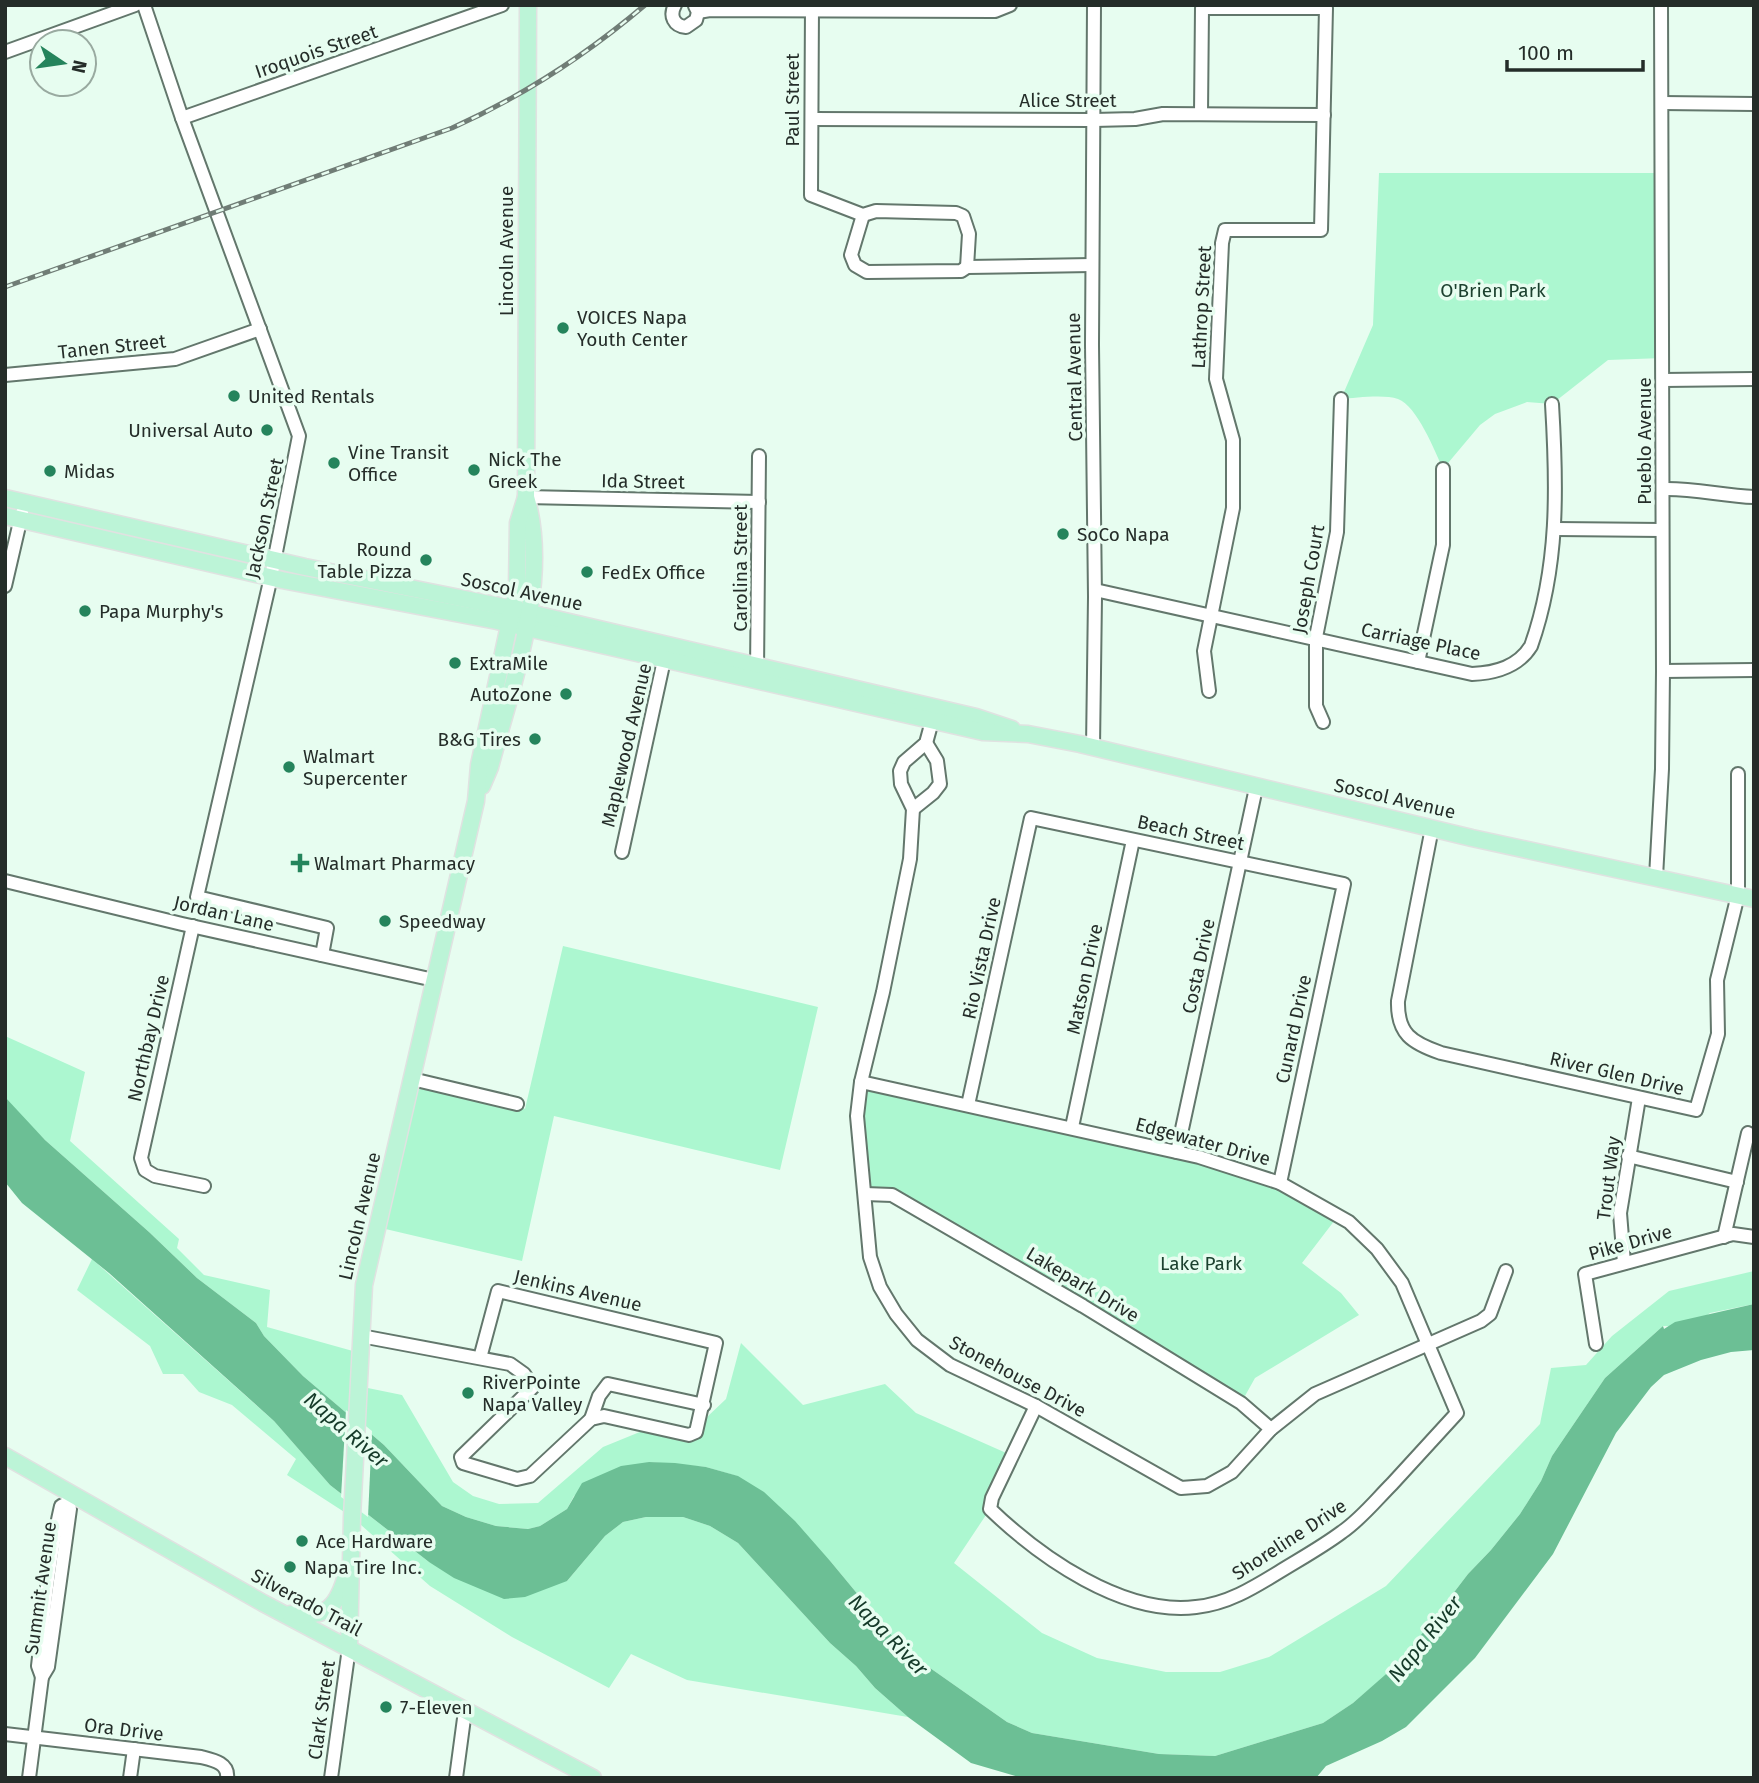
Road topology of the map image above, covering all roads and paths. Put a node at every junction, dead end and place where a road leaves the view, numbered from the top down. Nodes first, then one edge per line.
1 (135, 5) edge
2 (145, 5) edge
3 (502, 5) edge
4 (528, 5) edge
5 (675, 5) edge
6 (1010, 5) edge
7 (1094, 5) edge
8 (1661, 5) edge
9 (811, 8) edge
10 (696, 9) edge
11 (5, 52) edge
12 (1662, 103) junction
13 (1754, 104) edge
14 (1201, 113) junction
15 (1324, 115) junction
16 (182, 118) junction
17 (812, 119) junction
18 (1094, 120) junction
19 (863, 215) junction
20 (1093, 265) junction
21 (967, 267) junction
22 (260, 330) junction
23 (5, 375) edge
24 (1754, 379) edge
25 (1663, 380) junction
26 (1341, 399) dead end
27 (1552, 404) dead end
28 (760, 456) dead end
29 (1443, 470) dead end
30 (1663, 489) junction
31 (526, 497) junction
32 (1754, 497) edge
33 (5, 498) edge
34 (759, 502) junction
35 (25, 503) junction
36 (13, 518) edge
37 (1556, 529) junction
38 (1662, 530) junction
39 (275, 560) junction
40 (271, 577) junction
41 (5, 586) edge
42 (1095, 590) junction
43 (1210, 615) junction
44 (511, 616) junction
45 (528, 621) junction
46 (1316, 638) junction
47 (666, 652) junction
48 (1418, 662) junction
49 (1754, 670) edge
50 (1663, 671) junction
51 (757, 673) junction
52 (1209, 691) dead end
53 (934, 714) junction
54 (1323, 722) dead end
55 (926, 743) junction
56 (1093, 747) junction
57 (1738, 774) dead end
58 (1256, 788) junction
59 (476, 802) junction
60 (913, 809) junction
61 (1031, 818) joint
62 (1432, 828) junction
63 (1133, 840) junction
64 (622, 852) dead end
65 (1240, 862) junction
66 (1656, 877) junction
67 (5, 881) edge
68 (1344, 884) joint
69 (1746, 897) edge
70 (193, 926) junction
71 (322, 955) junction
72 (434, 980) junction
73 (412, 1079) junction
74 (861, 1082) junction
75 (1639, 1098) junction
76 (517, 1104) dead end
77 (968, 1105) junction
78 (1072, 1127) junction
79 (1748, 1133) dead end
80 (1177, 1152) junction
81 (1628, 1156) junction
82 (1737, 1182) junction
83 (1280, 1183) junction
84 (204, 1186) dead end
85 (865, 1194) junction
86 (1724, 1237) junction
87 (1754, 1237) edge
88 (1624, 1263) junction
89 (1506, 1271) dead end
90 (360, 1336) junction
91 (1428, 1344) junction
92 (1596, 1344) dead end
93 (480, 1358) junction
94 (704, 1405) junction
95 (1036, 1406) junction
96 (1457, 1413) joint
97 (591, 1419) junction
98 (1271, 1429) junction
99 (5, 1456) edge
100 (69, 1499) junction
101 (350, 1556) junction
102 (282, 1613) junction
103 (349, 1648) junction
104 (465, 1711) junction
105 (5, 1734) edge
106 (34, 1737) junction
107 (134, 1749) junction
108 (29, 1778) edge
109 (130, 1778) edge
110 (227, 1778) edge
111 (331, 1778) edge
112 (456, 1778) edge
113 (593, 1778) edge

1 - 11 street
2 - 16 street, Jackson Street
3 - 16 street, Iroquois Street
4 - 31 main road, Lincoln Avenue
5 - 10 street
6 - 9 street
7 - 18 street, Central Avenue
8 - 12 street, Pueblo Avenue
9 - 10 street
9 - 17 street, Paul Street
12 - 13 street
12 - 25 street, Pueblo Avenue
14 - 15 street, Alice Street
14 - 15 street, Lathrop Street
14 - 18 street, Alice Street
15 - 43 street, Lathrop Street
16 - 22 street, Jackson Street
17 - 18 street, Alice Street
17 - 19 street, Paul Street
18 - 20 street, Central Avenue
19 - 21 street
19 - 21 street
20 - 21 street
20 - 42 street, Central Avenue
22 - 23 street, Tanen Street
22 - 39 street, Jackson Street
24 - 25 street
25 - 30 street, Pueblo Avenue
26 - 46 street, Joseph Court
27 - 37 street, Carriage Place
28 - 34 street, Carolina Street
29 - 48 street
30 - 32 street
30 - 38 street, Pueblo Avenue
31 - 34 street, Ida Street
31 - 44 main road, Lincoln Avenue
31 - 45 main road, Lincoln Avenue
33 - 35 main road, Soscol Avenue
34 - 51 street, Carolina Street
35 - 36 street
35 - 39 main road, Soscol Avenue
36 - 40 main road, Soscol Avenue
36 - 41 street
37 - 38 street
37 - 48 street, Carriage Place
38 - 50 street, Pueblo Avenue
39 - 40 street, Jackson Street
39 - 44 main road, Soscol Avenue
40 - 44 main road, Soscol Avenue
40 - 71 street, Jackson Street
42 - 43 street, Carriage Place
42 - 56 street, Central Avenue
43 - 46 street, Carriage Place
43 - 52 street
44 - 45 main road, Soscol Avenue
44 - 59 main road, Lincoln Avenue
45 - 47 main road, Soscol Avenue
45 - 59 main road, Lincoln Avenue
46 - 48 street, Carriage Place
46 - 54 street, Joseph Court
47 - 51 main road, Soscol Avenue
47 - 64 street, Maplewood Avenue
49 - 50 street
50 - 66 street, Pueblo Avenue
51 - 53 main road, Soscol Avenue
53 - 55 street, Stonehouse Drive
53 - 56 main road, Soscol Avenue
55 - 60 street, Stonehouse Drive
55 - 60 street
56 - 58 main road, Soscol Avenue
57 - 69 street, River Glen Drive
58 - 62 main road, Soscol Avenue
58 - 65 street, Costa Drive
59 - 72 main road, Lincoln Avenue
60 - 74 street, Stonehouse Drive
61 - 63 street, Beach Street
61 - 77 street, Rio Vista Drive
62 - 66 main road, Soscol Avenue
62 - 75 street, River Glen Drive
63 - 65 street, Beach Street
63 - 78 street, Matson Drive
65 - 68 street, Beach Street
65 - 80 street, Costa Drive
66 - 69 main road, Soscol Avenue
67 - 70 street, Jordan Lane
68 - 83 street, Cunard Drive
69 - 75 street, River Glen Drive
70 - 71 street, Jordan Lane
70 - 84 street, Northbay Drive
71 - 72 street, Jordan Lane
72 - 73 main road, Lincoln Avenue
73 - 76 street
73 - 90 main road, Lincoln Avenue
74 - 77 street, Edgewater Drive
74 - 85 street, Stonehouse Drive
75 - 81 street, Trout Way
77 - 78 street, Edgewater Drive
78 - 80 street, Edgewater Drive
79 - 82 street
80 - 83 street, Edgewater Drive
81 - 82 street
81 - 88 street, Trout Way
82 - 86 street
83 - 91 street, Edgewater Drive
85 - 95 street, Stonehouse Drive
85 - 98 street, Lakepark Drive
86 - 87 street, Pike Drive
86 - 88 street, Pike Drive
88 - 92 street, Pike Drive
89 - 91 street, Stonehouse Drive
90 - 93 street
90 - 101 main road, Lincoln Avenue
91 - 96 street, Edgewater Drive
91 - 98 street, Stonehouse Drive
93 - 94 street, Jenkins Avenue
93 - 97 street
94 - 97 street
94 - 97 street
95 - 96 street, Shoreline Drive
95 - 98 street, Stonehouse Drive
99 - 100 main road, Silverado Trail
100 - 102 main road, Silverado Trail
100 - 106 street, Summit Avenue
101 - 102 main road
101 - 103 main road, Lincoln Avenue
102 - 103 main road, Silverado Trail
103 - 104 main road, Silverado Trail
103 - 111 street, Clark Street
104 - 112 street
104 - 113 main road, Silverado Trail
105 - 106 street, Ora Drive
106 - 107 street, Ora Drive
106 - 108 street, Summit Avenue
107 - 109 street
107 - 110 street, Ora Drive

